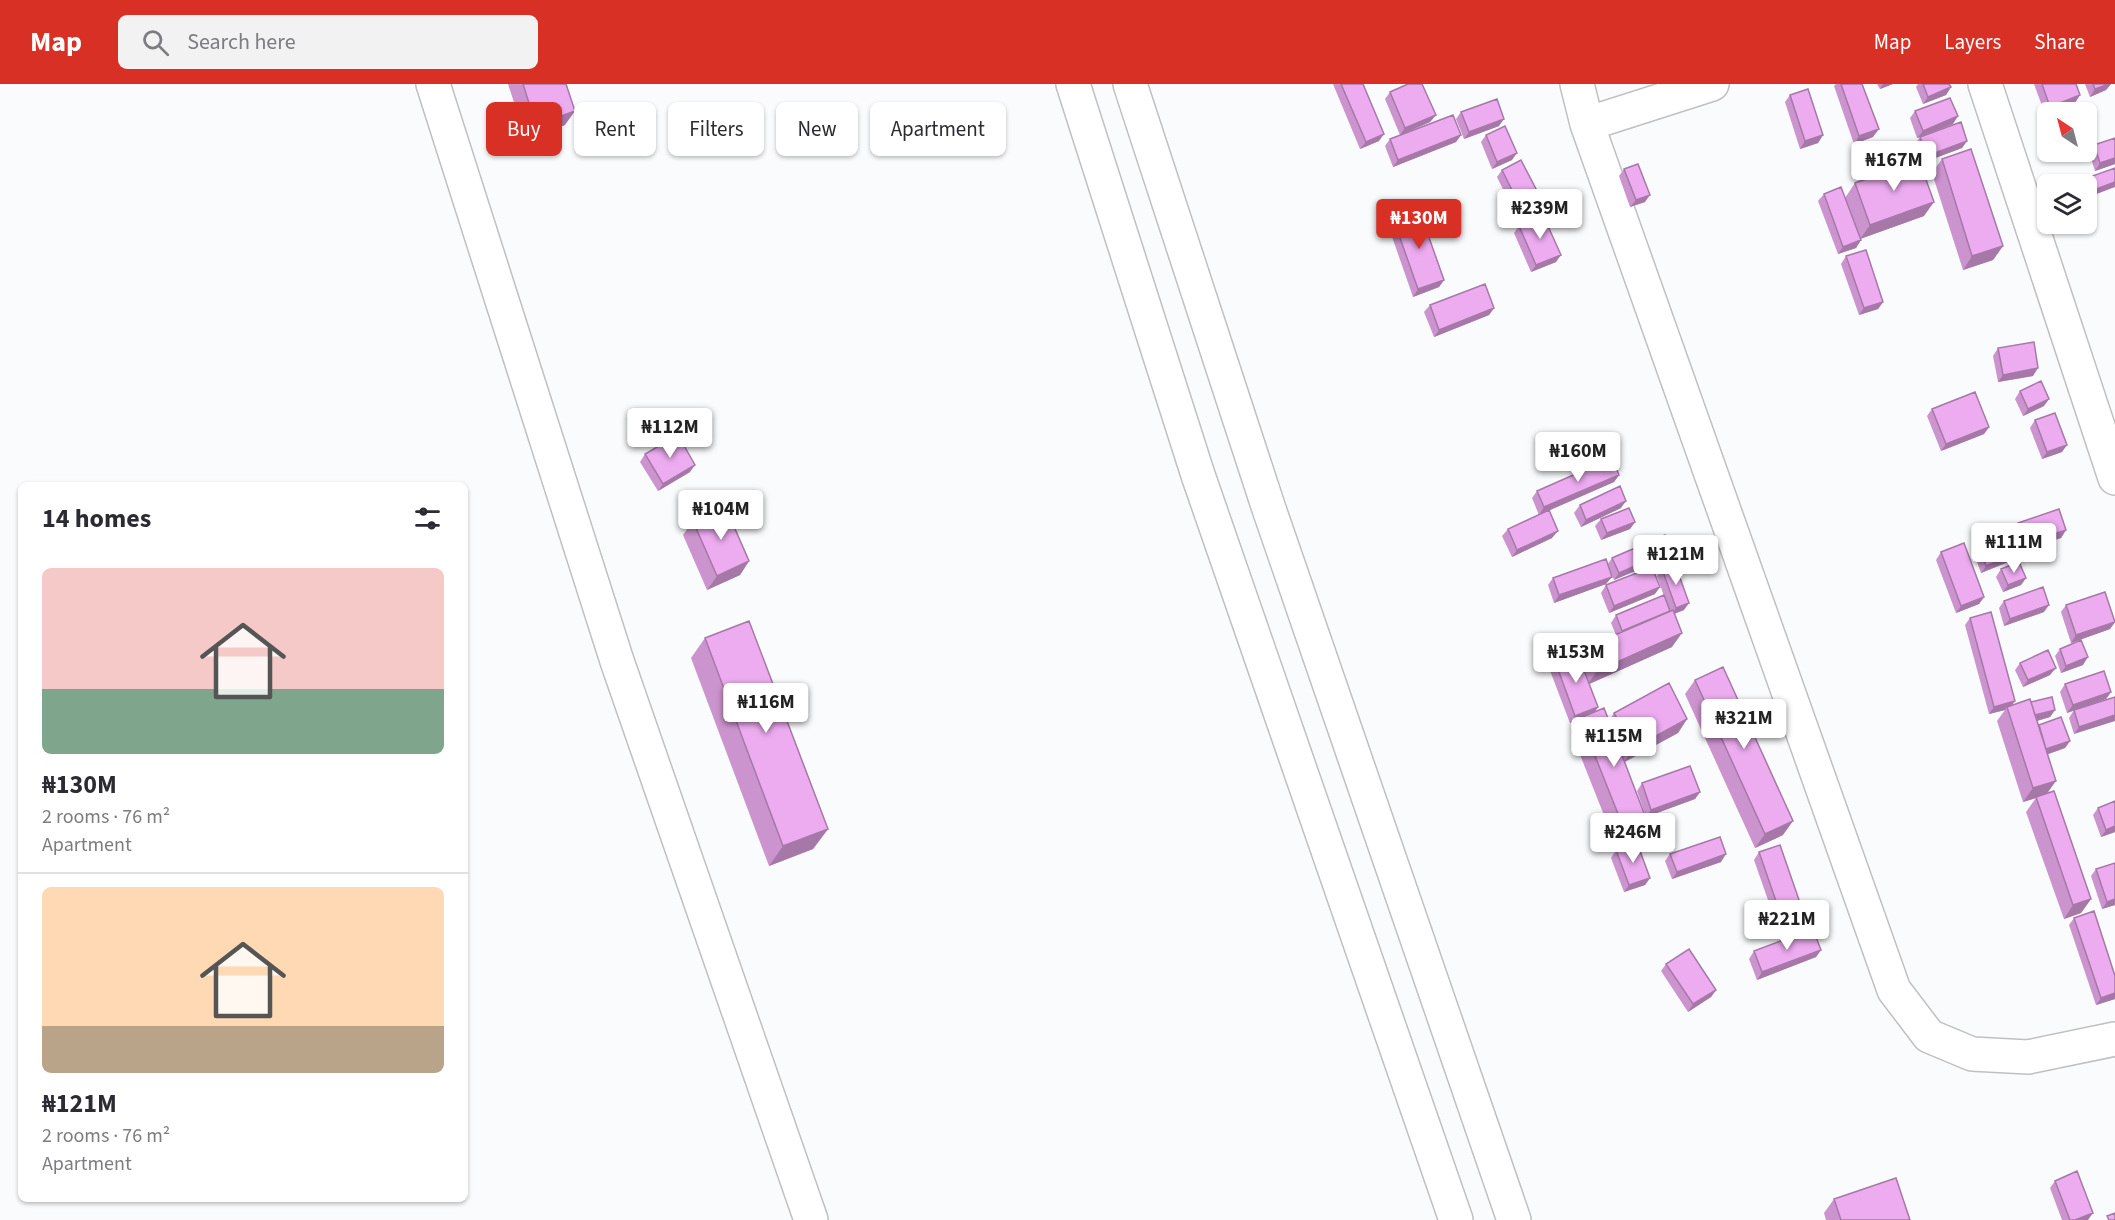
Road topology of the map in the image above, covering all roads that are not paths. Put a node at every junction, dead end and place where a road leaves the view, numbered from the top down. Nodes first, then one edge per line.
1 (433, 84) edge
2 (1072, 84) edge
3 (1130, 84) edge
4 (1577, 84) edge
5 (1712, 84) edge
6 (1985, 84) edge
7 (1587, 124) junction
8 (2115, 478) edge
9 (2115, 1040) edge
10 (811, 1220) edge
11 (1456, 1220) edge
12 (1514, 1220) edge

1 - 10 street
2 - 11 street
3 - 12 street
4 - 7 street
5 - 7 street
6 - 8 street
7 - 9 street

